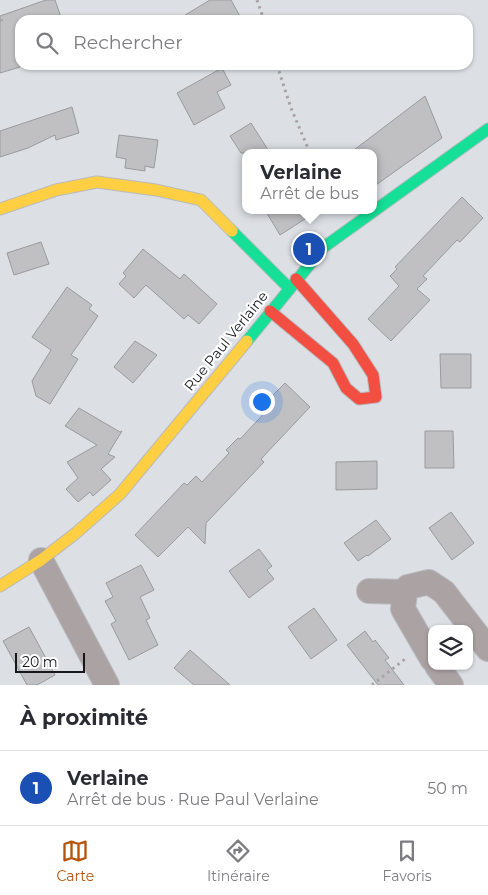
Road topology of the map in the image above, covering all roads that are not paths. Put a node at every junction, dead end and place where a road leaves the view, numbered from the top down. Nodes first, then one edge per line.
1 (488, 129) edge
2 (0, 208) edge
3 (377, 209) edge
4 (370, 214) edge
5 (293, 284) junction
6 (270, 311) junction
7 (41, 560) junction
8 (0, 586) edge
9 (369, 592) dead end
10 (405, 592) junction
11 (488, 649) edge
12 (427, 652) edge
13 (441, 670) edge
14 (107, 685) edge
15 (452, 685) edge

1 - 3 street, Rue Paul Verlaine
2 - 5 street
4 - 5 street, Rue Paul Verlaine
5 - 6 street, Rue Paul Verlaine
5 - 6 street
6 - 7 street, Rue Paul Verlaine
7 - 8 street, Rue Paul Verlaine
7 - 14 street
9 - 10 street
10 - 11 street
10 - 12 street
13 - 15 street

